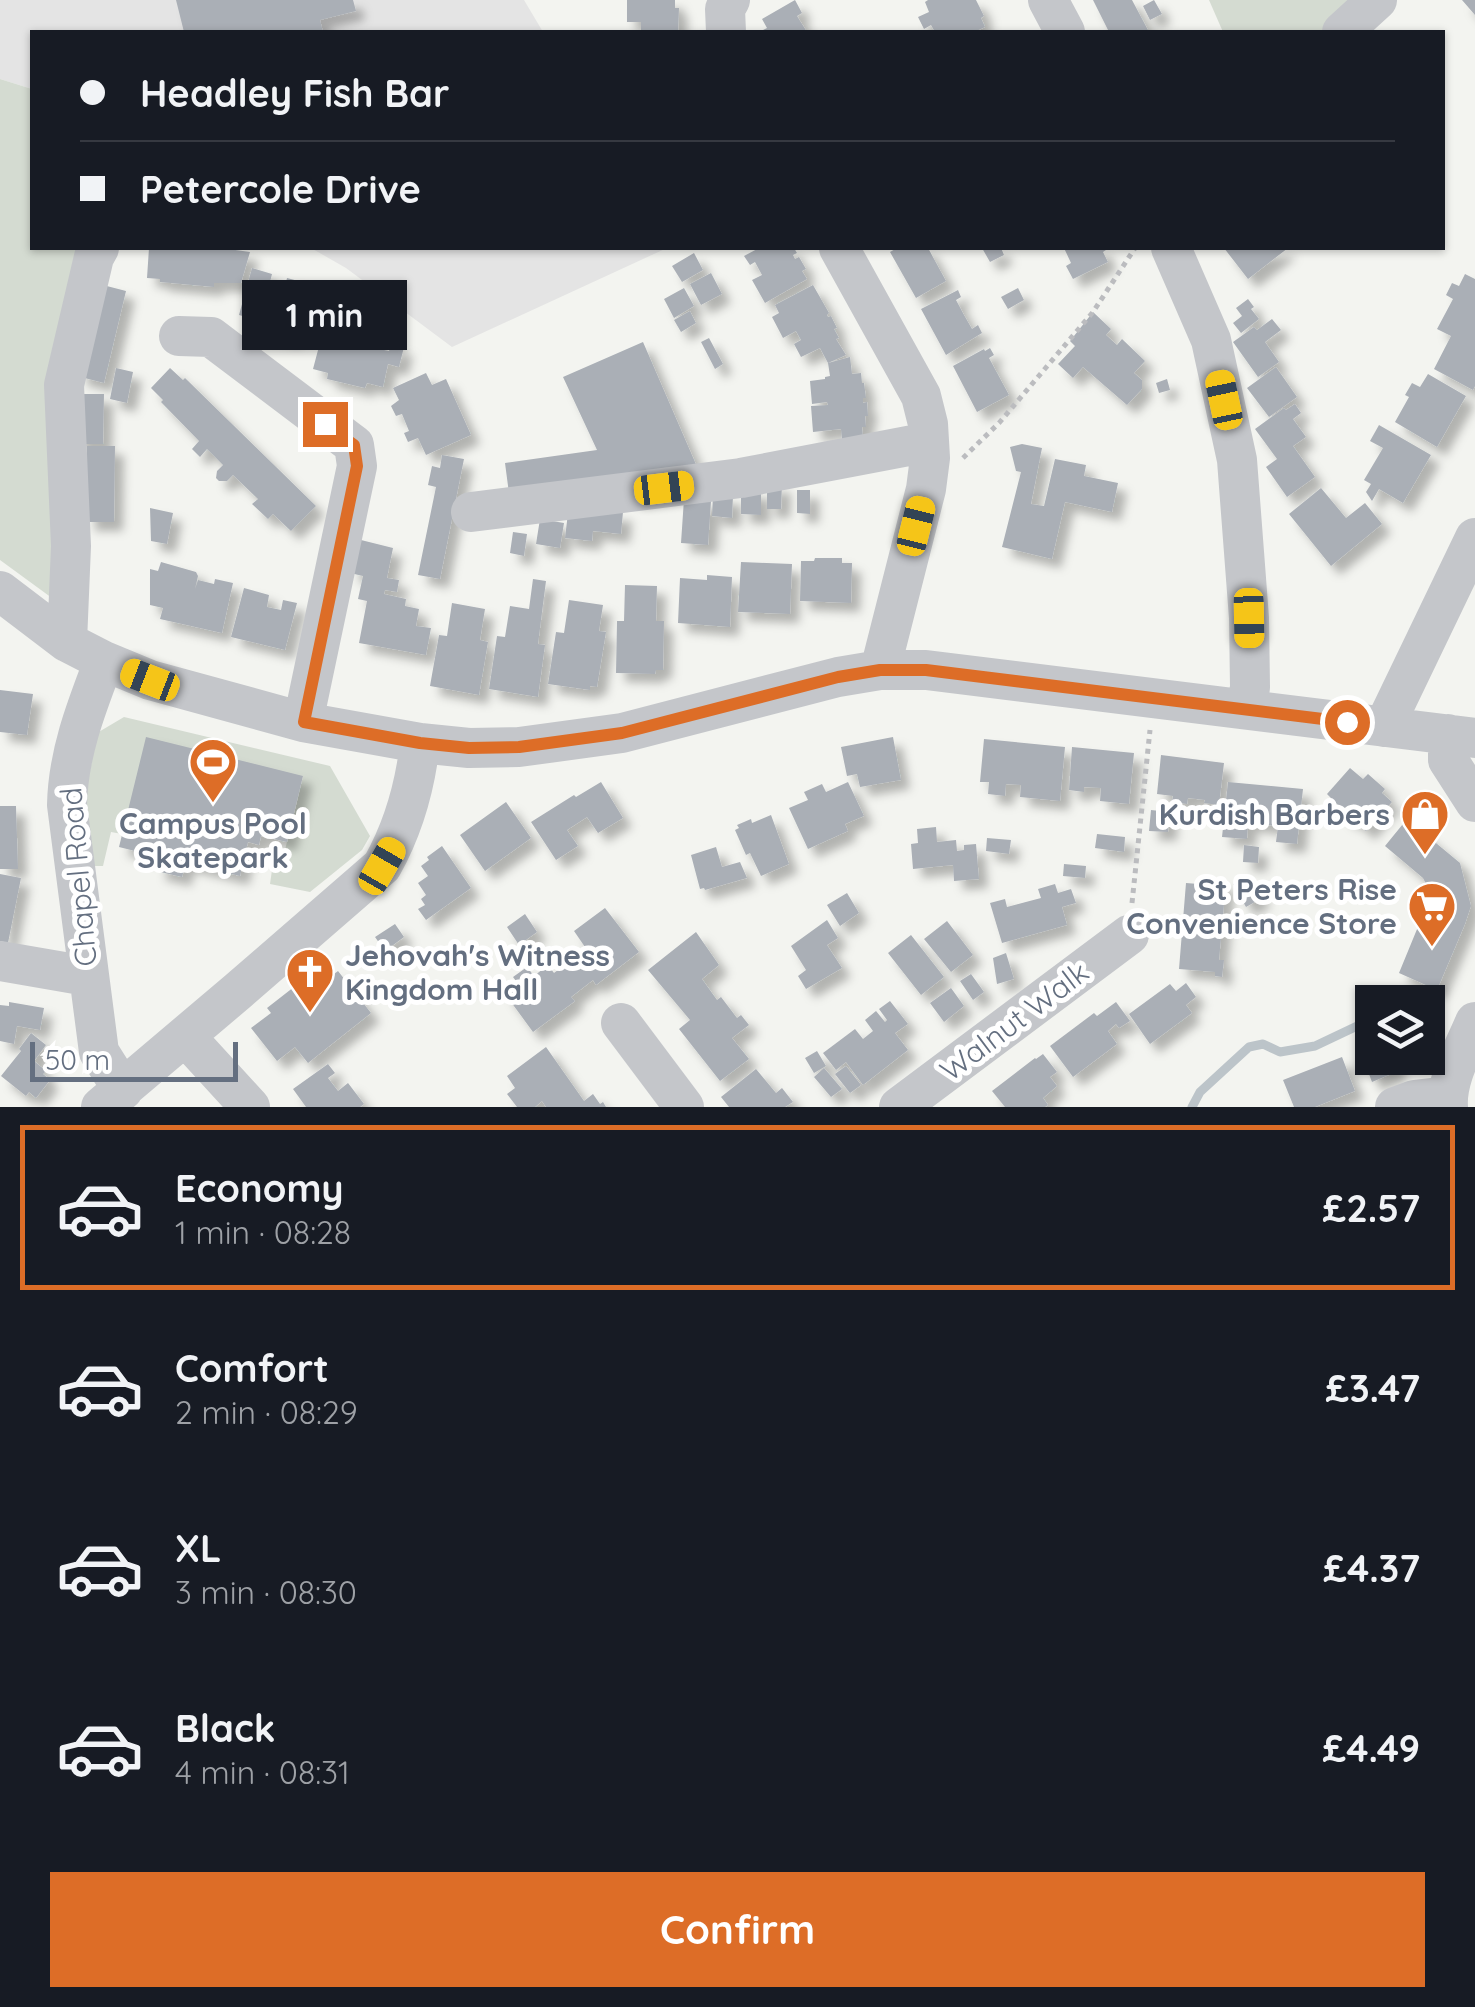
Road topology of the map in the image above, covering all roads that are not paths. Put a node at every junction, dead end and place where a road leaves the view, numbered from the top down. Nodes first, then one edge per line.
1 (730, 0) edge
2 (1048, 0) edge
3 (1377, 0) edge
4 (726, 30) edge
5 (1064, 30) edge
6 (1344, 30) edge
7 (98, 250) edge
8 (840, 250) edge
9 (1172, 250) edge
10 (178, 336) dead end
11 (928, 458) junction
12 (470, 512) dead end
13 (1475, 538) edge
14 (0, 591) edge
15 (67, 642) junction
16 (104, 661) junction
17 (880, 670) junction
18 (1247, 709) junction
19 (304, 722) junction
20 (1432, 733) edge
21 (420, 743) junction
22 (1475, 802) edge
23 (1129, 935) road end
24 (0, 961) edge
25 (88, 976) junction
26 (1475, 1022) edge
27 (622, 1023) dead end
28 (185, 1036) junction
29 (112, 1099) edge
30 (1447, 1101) edge
31 (250, 1107) edge
32 (684, 1107) edge
33 (899, 1107) edge
34 (1395, 1107) edge

1 - 4 street
2 - 5 street
3 - 6 street
7 - 15 street
8 - 11 street
9 - 18 street
10 - 19 street
11 - 12 street
11 - 17 street
13 - 20 street
14 - 15 street
15 - 16 street
16 - 19 street
16 - 25 street, Chapel Road
17 - 18 street
17 - 21 street
18 - 20 street
19 - 21 street
20 - 22 street
21 - 28 street
23 - 33 street, Walnut Walk
24 - 25 street
25 - 29 street, Chapel Road
26 - 30 street
27 - 32 street
28 - 29 street
28 - 31 street
30 - 34 street

